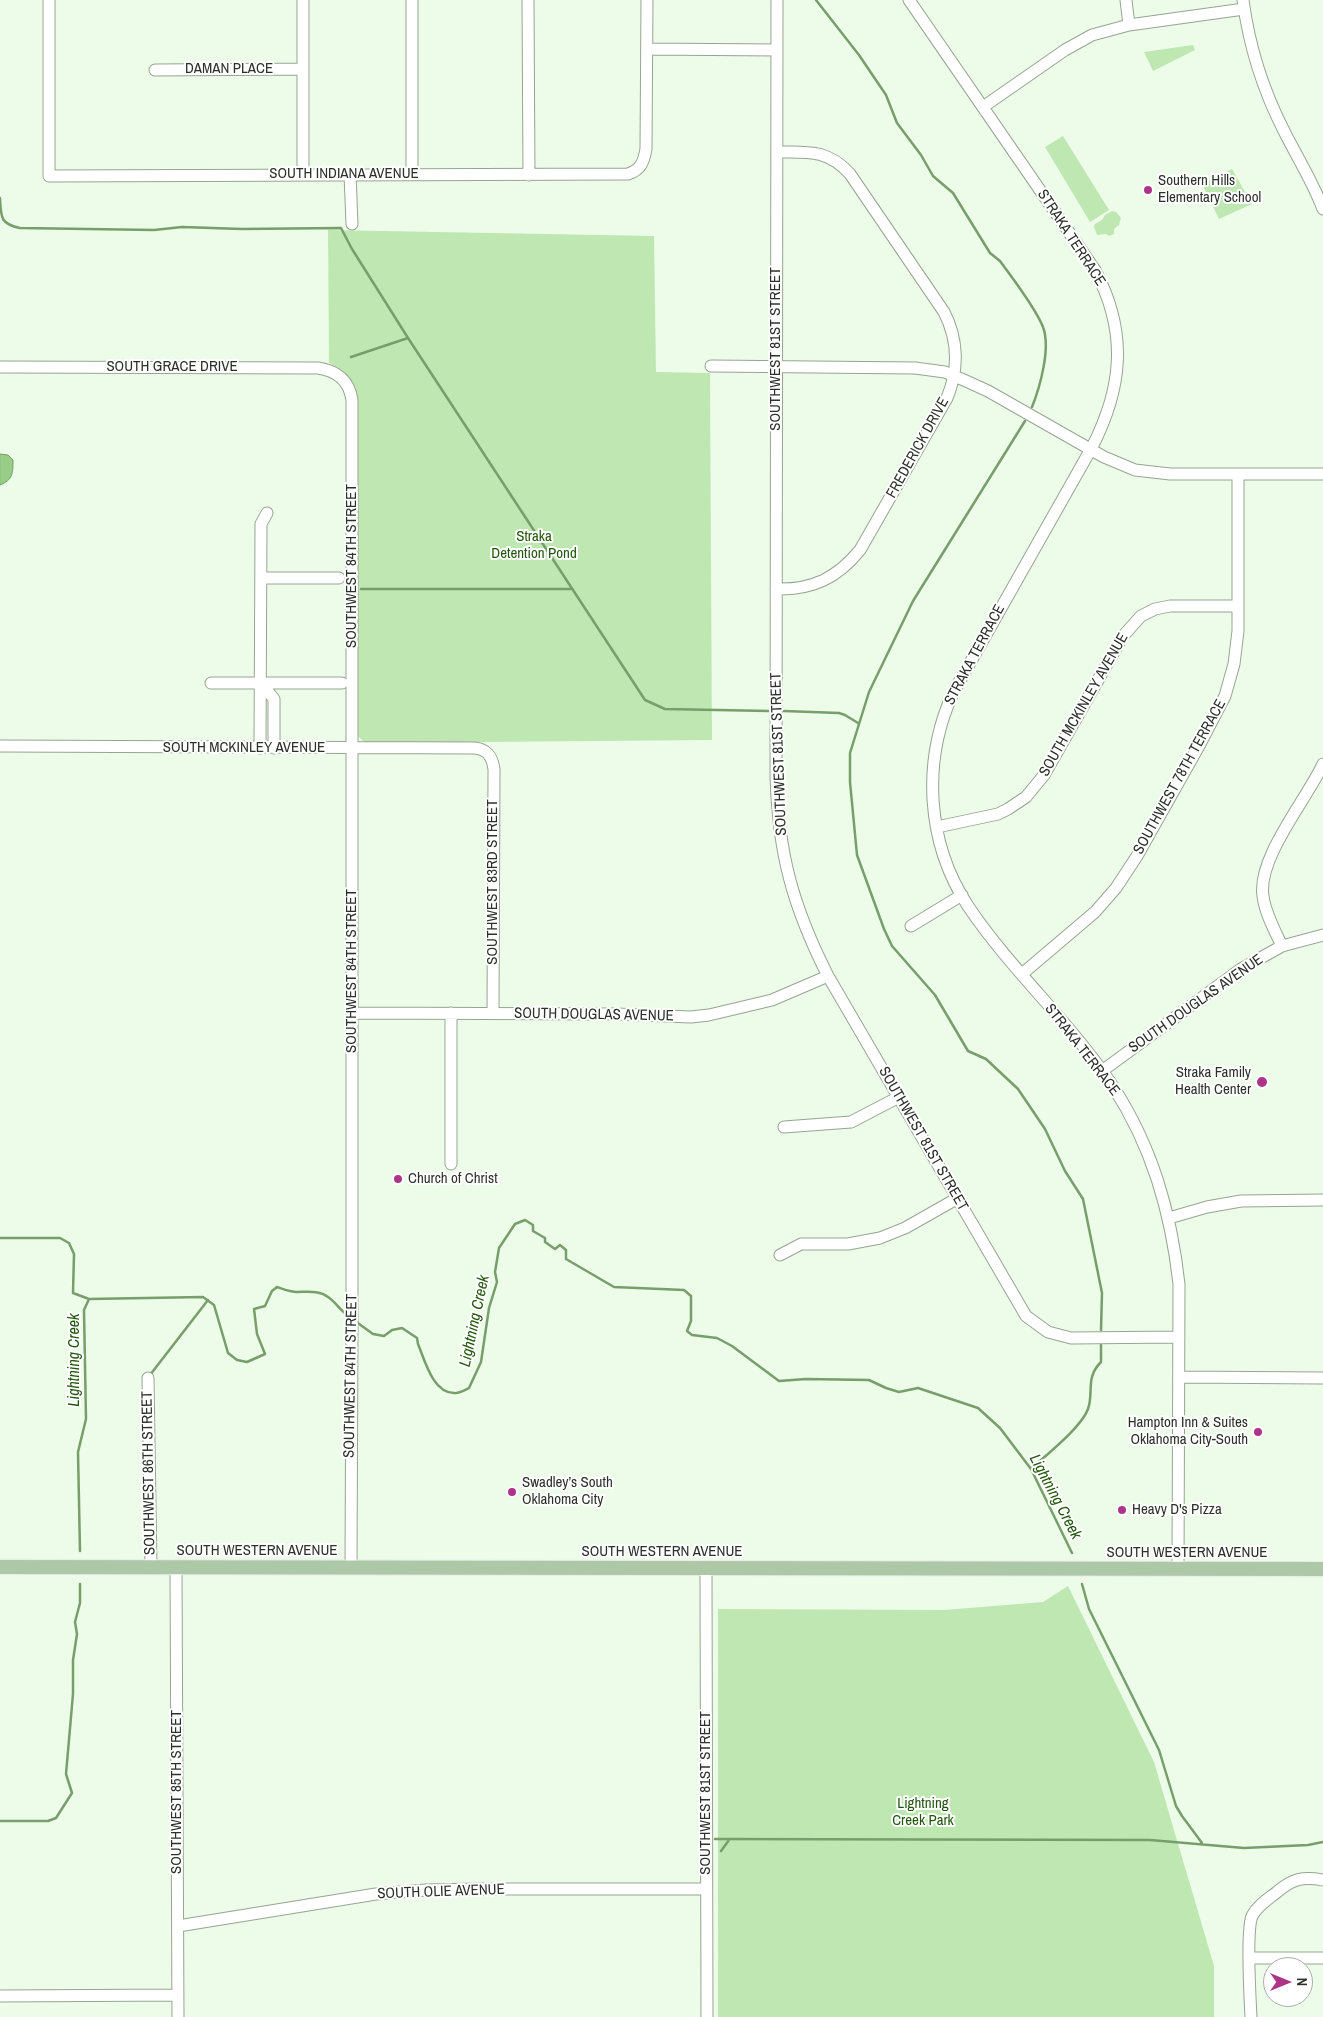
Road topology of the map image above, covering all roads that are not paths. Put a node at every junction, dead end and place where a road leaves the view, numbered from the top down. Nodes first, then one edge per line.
1 (49, 0) edge
2 (303, 0) edge
3 (412, 0) edge
4 (528, 0) edge
5 (647, 0) edge
6 (777, 0) edge
7 (1126, 0) edge
8 (912, 1) edge
9 (1244, 5) edge
10 (1129, 25) junction
11 (647, 49) junction
12 (777, 50) junction
13 (155, 70) dead end
14 (303, 70) junction
15 (983, 107) junction
16 (776, 152) junction
17 (303, 174) junction
18 (350, 174) junction
19 (412, 174) junction
20 (529, 175) junction
21 (1323, 209) edge
22 (352, 224) dead end
23 (711, 366) dead end
24 (776, 366) junction
25 (0, 367) edge
26 (954, 376) junction
27 (342, 377) joint
28 (1091, 449) junction
29 (1238, 474) junction
30 (1323, 474) edge
31 (267, 513) dead end
32 (261, 578) junction
33 (339, 578) dead end
34 (776, 589) junction
35 (1238, 606) junction
36 (211, 683) dead end
37 (261, 683) junction
38 (342, 683) dead end
39 (0, 746) edge
40 (260, 748) junction
41 (274, 748) junction
42 (352, 748) junction
43 (487, 752) joint
44 (1323, 764) edge
45 (937, 827) junction
46 (962, 895) junction
47 (911, 926) dead end
48 (1323, 935) edge
49 (1282, 946) junction
50 (1022, 974) junction
51 (828, 976) junction
52 (352, 1013) junction
53 (451, 1013) junction
54 (493, 1013) junction
55 (1102, 1071) junction
56 (899, 1097) junction
57 (784, 1128) dead end
58 (451, 1164) dead end
59 (958, 1198) junction
60 (1323, 1200) edge
61 (1168, 1218) junction
62 (780, 1255) dead end
63 (1179, 1337) junction
64 (1179, 1377) junction
65 (148, 1378) dead end
66 (1323, 1378) edge
67 (0, 1567) edge
68 (150, 1567) junction
69 (176, 1568) junction
70 (351, 1568) junction
71 (706, 1568) junction
72 (1178, 1569) junction
73 (1323, 1569) edge
74 (1323, 1880) edge
75 (706, 1889) junction
76 (178, 1926) junction
77 (1250, 1958) junction
78 (1323, 1958) edge
79 (178, 1995) junction
80 (0, 1996) edge
81 (178, 2017) edge
82 (707, 2017) edge
83 (1251, 2017) edge

1 - 17 street, SOUTH INDIANA AVENUE
2 - 14 street
3 - 19 street
4 - 20 street
5 - 11 street
6 - 12 street, SOUTHWEST 81ST STREET
7 - 10 street
8 - 15 street, STRAKA TERRACE
9 - 10 street
9 - 21 street
10 - 15 street
11 - 12 street
11 - 20 street, SOUTH INDIANA AVENUE
12 - 16 street, SOUTHWEST 81ST STREET
13 - 14 street, DAMAN PLACE
14 - 17 street
15 - 28 street, STRAKA TERRACE
16 - 24 street, SOUTHWEST 81ST STREET
16 - 26 street, FREDERICK DRIVE
17 - 18 street, SOUTH INDIANA AVENUE
18 - 19 street, SOUTH INDIANA AVENUE
18 - 22 street
19 - 20 street, SOUTH INDIANA AVENUE
23 - 24 street
24 - 26 street
24 - 34 street, SOUTHWEST 81ST STREET
25 - 27 street, SOUTH GRACE DRIVE
26 - 28 street
26 - 34 street, FREDERICK DRIVE
27 - 42 street, SOUTHWEST 84TH STREET
28 - 29 street
28 - 45 street, STRAKA TERRACE
29 - 30 street
29 - 35 street, SOUTHWEST 78TH TERRACE
31 - 32 street
32 - 33 street
32 - 37 street
34 - 51 street, SOUTHWEST 81ST STREET
35 - 45 street, SOUTH MCKINLEY AVENUE
35 - 50 street, SOUTHWEST 78TH TERRACE
36 - 37 street
37 - 38 street
37 - 40 street
37 - 41 street
39 - 40 street, SOUTH MCKINLEY AVENUE
40 - 41 street, SOUTH MCKINLEY AVENUE
41 - 42 street, SOUTH MCKINLEY AVENUE
42 - 43 street, SOUTH MCKINLEY AVENUE
42 - 52 street, SOUTHWEST 84TH STREET
43 - 54 street, SOUTHWEST 83RD STREET
44 - 49 street
45 - 46 street, STRAKA TERRACE
46 - 47 street
46 - 50 street, STRAKA TERRACE
48 - 49 street, SOUTH DOUGLAS AVENUE
49 - 55 street, SOUTH DOUGLAS AVENUE
50 - 55 street, STRAKA TERRACE
51 - 54 street, SOUTH DOUGLAS AVENUE
51 - 56 street, SOUTHWEST 81ST STREET
52 - 53 street, SOUTH DOUGLAS AVENUE
52 - 70 street, SOUTHWEST 84TH STREET
53 - 54 street, SOUTH DOUGLAS AVENUE
53 - 58 street
55 - 61 street, STRAKA TERRACE
56 - 57 street
56 - 59 street, SOUTHWEST 81ST STREET
59 - 62 street
59 - 63 street, SOUTHWEST 81ST STREET
60 - 61 street
61 - 63 street, STRAKA TERRACE
63 - 64 street, STRAKA TERRACE
64 - 66 street
64 - 72 street, STRAKA TERRACE
65 - 68 street, SOUTHWEST 86TH STREET
67 - 68 main road, SOUTH WESTERN AVENUE
68 - 69 main road, SOUTH WESTERN AVENUE
69 - 70 main road, SOUTH WESTERN AVENUE
69 - 76 street, SOUTHWEST 85TH STREET
70 - 71 main road, SOUTH WESTERN AVENUE
71 - 72 main road, SOUTH WESTERN AVENUE
71 - 75 street, SOUTHWEST 81ST STREET
72 - 73 main road, SOUTH WESTERN AVENUE
74 - 77 street
75 - 76 street, SOUTH OLIE AVENUE
75 - 82 street, SOUTHWEST 81ST STREET
76 - 79 street, SOUTHWEST 85TH STREET
77 - 78 street
77 - 83 street
79 - 80 street
79 - 81 street, SOUTHWEST 85TH STREET

